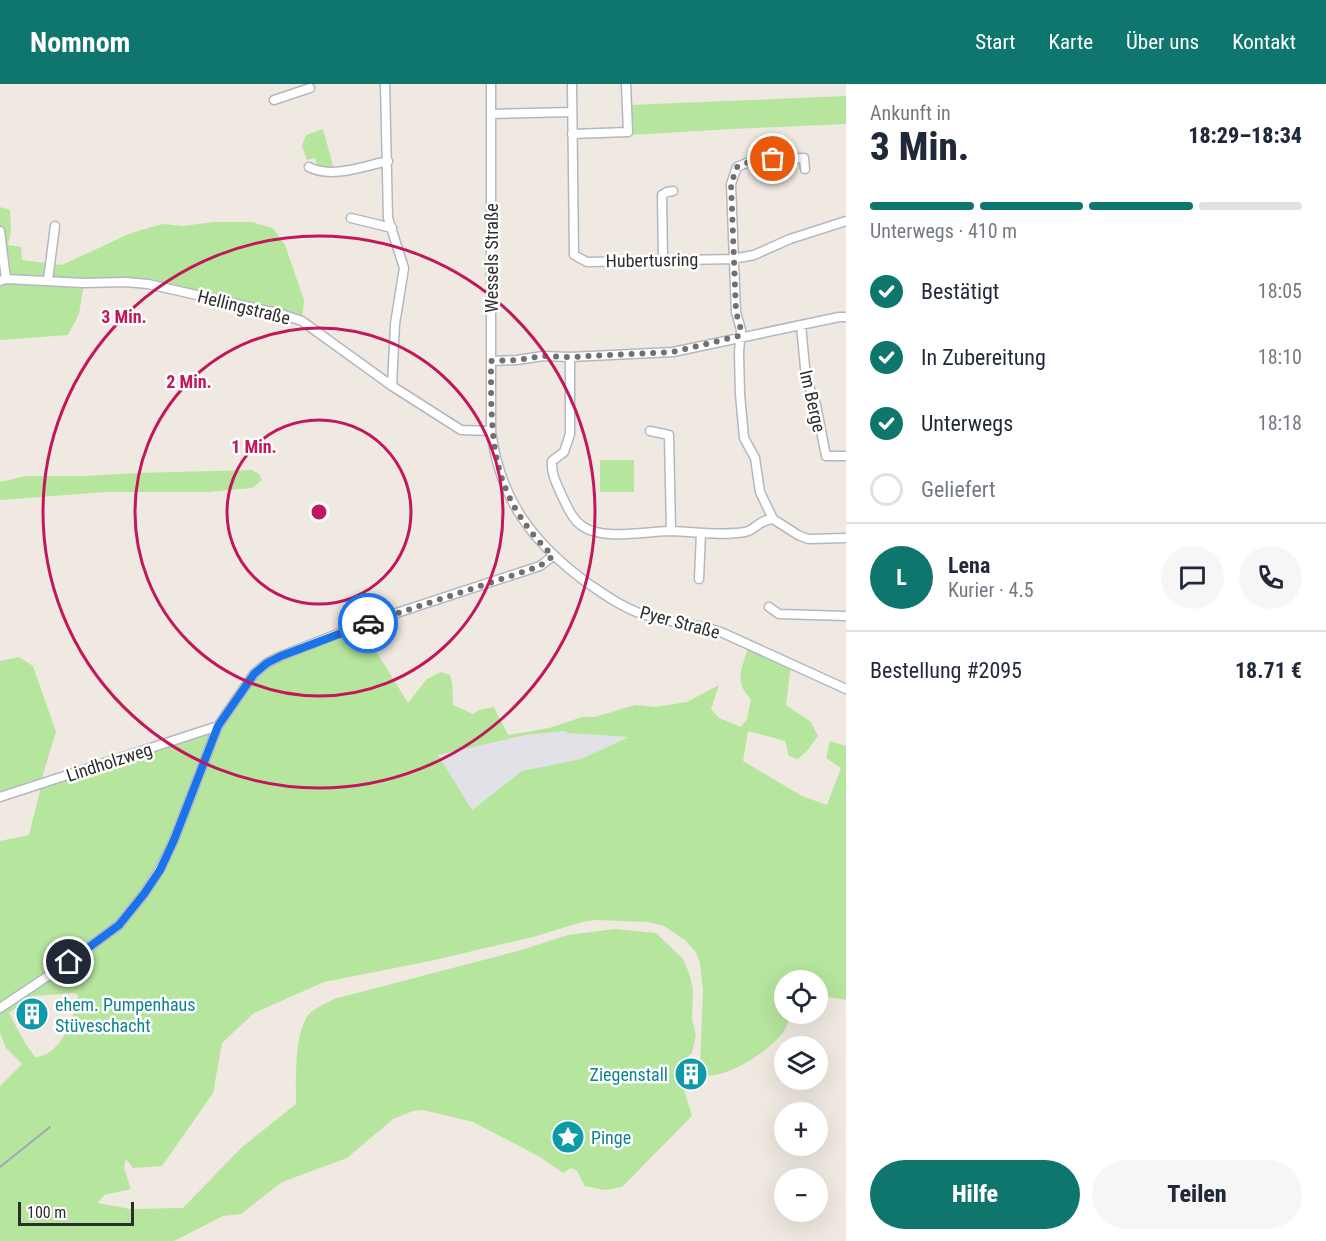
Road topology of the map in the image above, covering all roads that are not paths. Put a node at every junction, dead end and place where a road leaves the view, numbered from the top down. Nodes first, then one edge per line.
1 (385, 84) edge
2 (491, 84) edge
3 (572, 84) edge
4 (626, 84) edge
5 (312, 85) edge
6 (274, 100) dead end
7 (572, 112) junction
8 (491, 114) junction
9 (572, 134) junction
10 (388, 161) junction
11 (309, 167) dead end
12 (805, 169) dead end
13 (673, 191) dead end
14 (351, 218) dead end
15 (846, 221) edge
16 (55, 226) dead end
17 (392, 228) junction
18 (0, 231) edge
19 (663, 259) junction
20 (733, 259) junction
21 (3, 280) edge
22 (48, 280) junction
23 (846, 317) edge
24 (801, 325) junction
25 (739, 336) junction
26 (570, 357) junction
27 (491, 361) junction
28 (392, 386) junction
29 (491, 431) junction
30 (650, 431) dead end
31 (846, 456) edge
32 (773, 519) junction
33 (671, 531) junction
34 (701, 533) junction
35 (846, 538) edge
36 (553, 556) junction
37 (699, 579) dead end
38 (769, 607) dead end
39 (846, 616) edge
40 (846, 688) edge
41 (218, 726) junction
42 (0, 797) edge
43 (0, 1008) edge

1 - 10 street
2 - 8 street, Wessels Straße
3 - 7 street, Hubertusring
4 - 9 street
5 - 6 street
7 - 8 street
7 - 9 street, Hubertusring
8 - 27 street, Wessels Straße
9 - 19 street, Hubertusring
10 - 11 street
10 - 17 street
12 - 20 street
13 - 19 street
14 - 17 street
15 - 20 street, Hubertusring
16 - 22 street
17 - 28 street
18 - 21 street
19 - 20 street, Hubertusring
20 - 25 street
21 - 22 street, Hellingstraße
22 - 28 street, Hellingstraße
23 - 24 street
24 - 25 street
24 - 31 street, Im Berge
25 - 26 street
25 - 32 street
26 - 27 street
26 - 33 street
27 - 29 street, Wessels Straße
28 - 29 street, Hellingstraße
29 - 36 street, Pyer Straße
30 - 33 street
32 - 34 street
32 - 35 street
33 - 34 street
34 - 37 street
36 - 40 street, Pyer Straße
36 - 41 street
38 - 39 street
41 - 42 street, Lindholzweg
41 - 43 street

